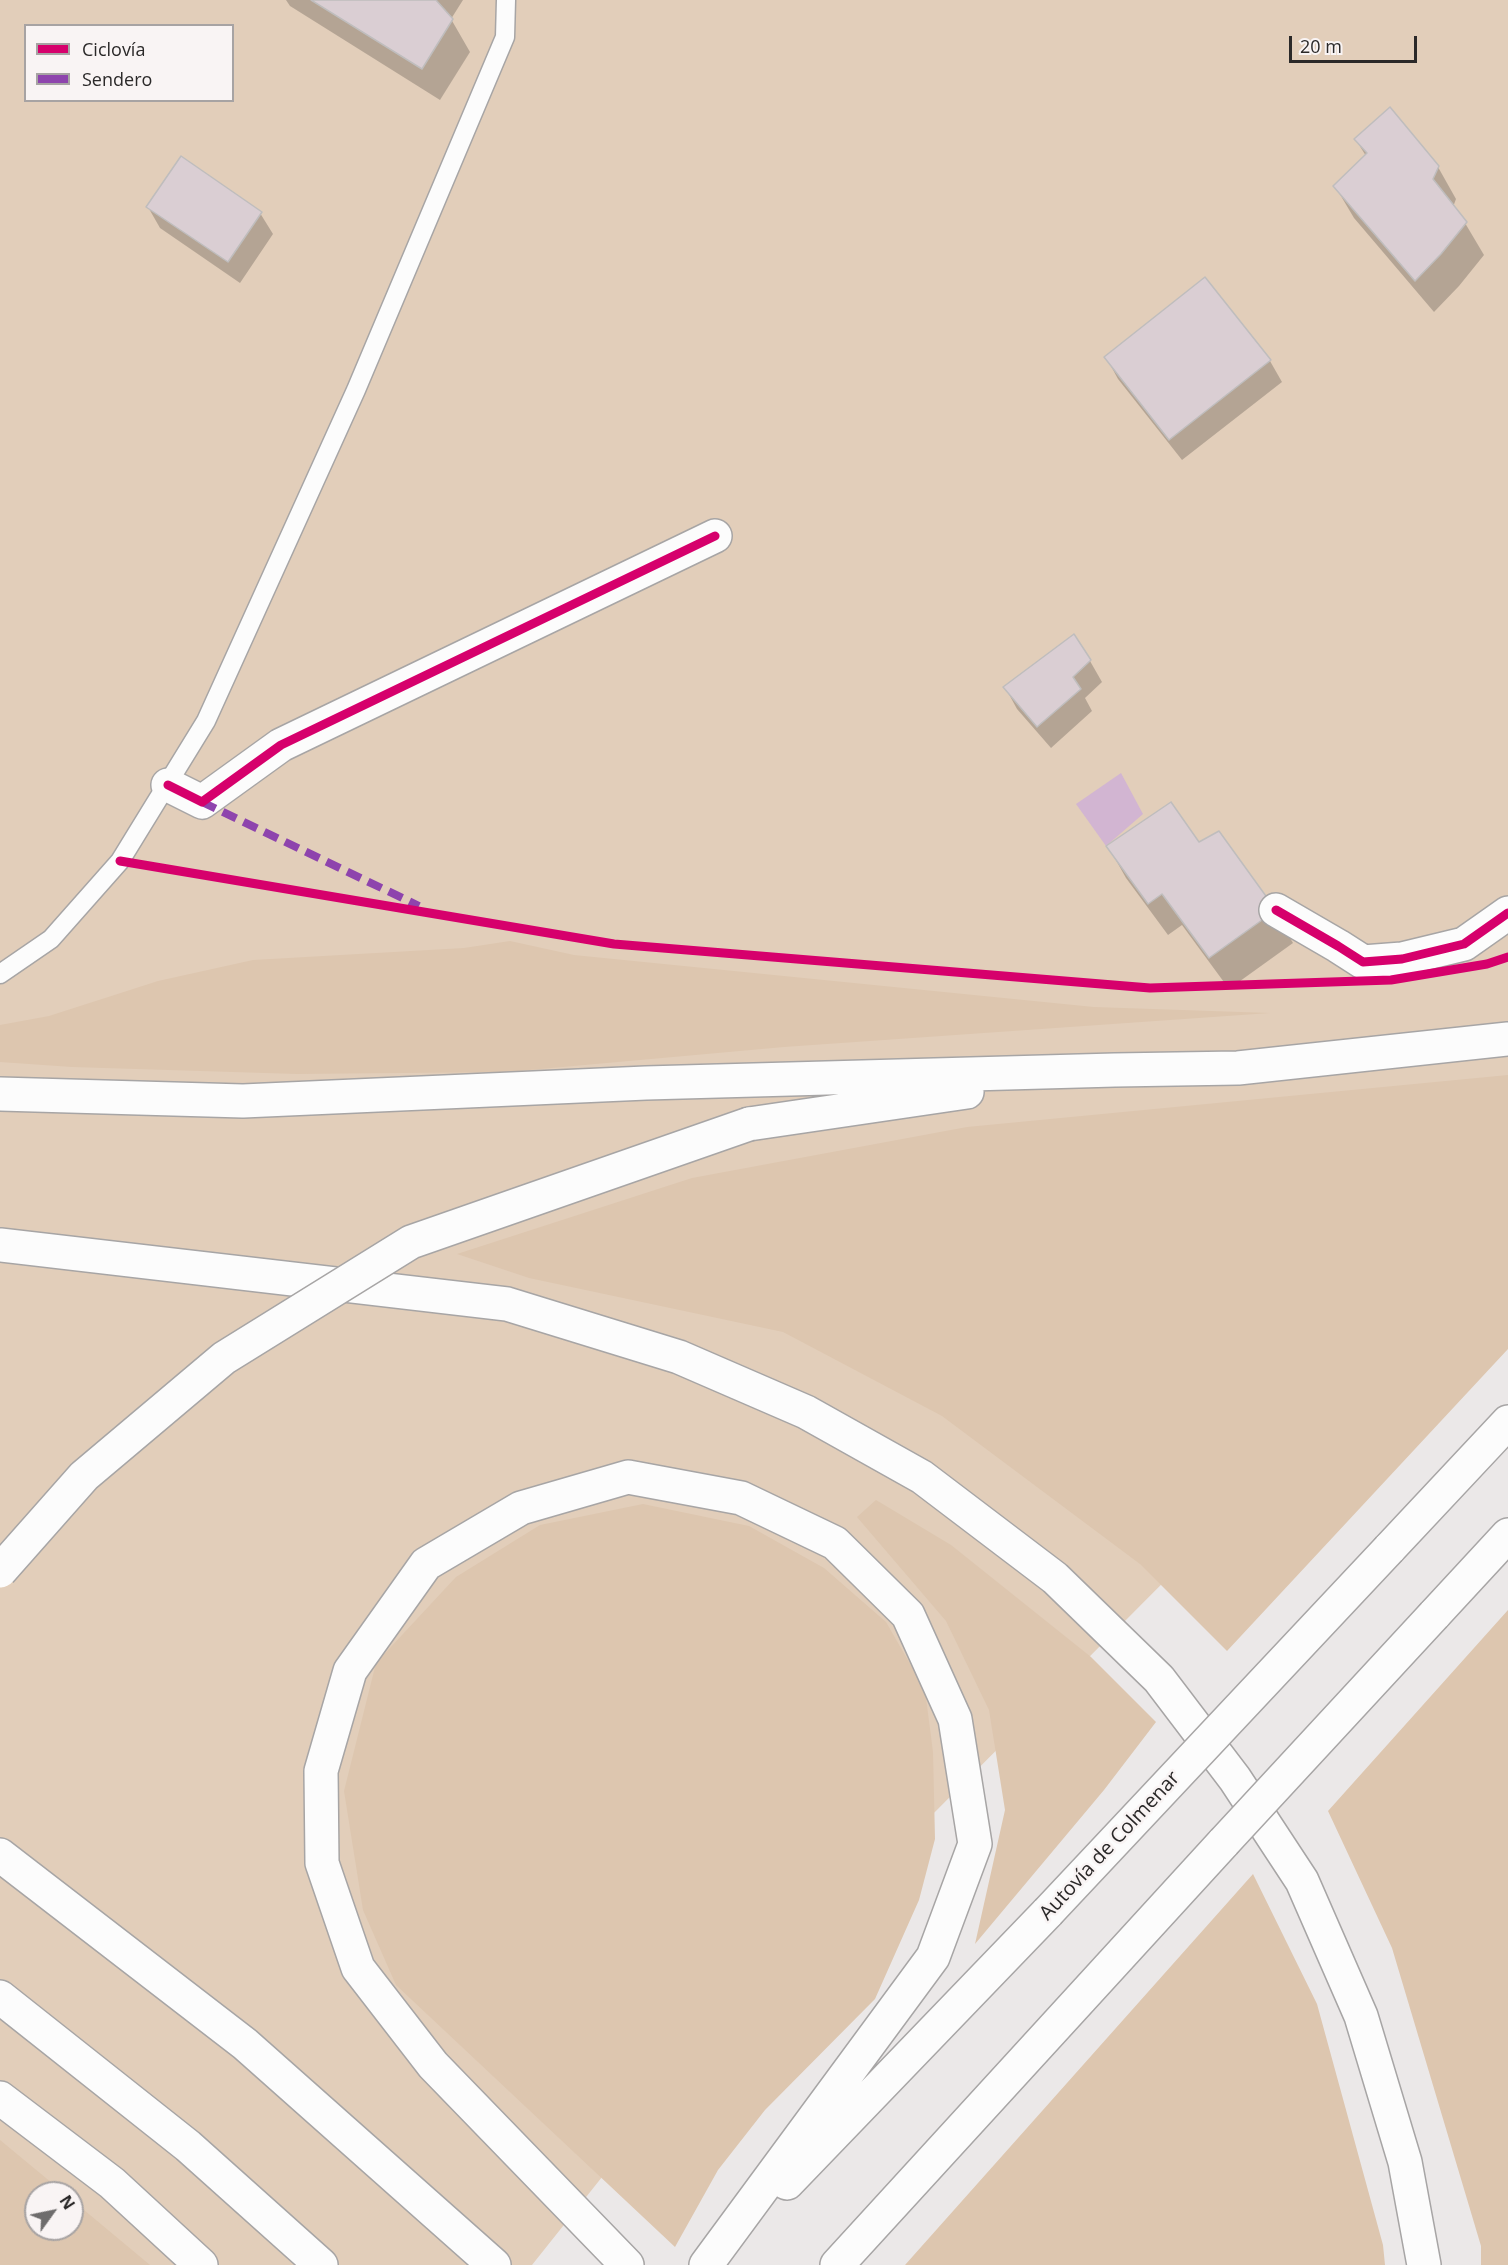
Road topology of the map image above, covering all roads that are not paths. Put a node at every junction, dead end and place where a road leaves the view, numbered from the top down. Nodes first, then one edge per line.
1 (506, 0) edge
2 (715, 536) dead end
3 (168, 785) junction
4 (1276, 910) dead end
5 (1508, 913) edge
6 (0, 975) edge
7 (1508, 1039) edge
8 (1115, 1070) junction
9 (0, 1094) edge
10 (0, 1245) edge
11 (1508, 1422) edge
12 (1508, 1535) edge
13 (0, 1571) edge
14 (0, 1855) edge
15 (0, 1997) edge
16 (0, 2098) edge
17 (201, 2265) edge
18 (321, 2265) edge
19 (494, 2265) edge
20 (627, 2265) edge
21 (707, 2265) edge
22 (837, 2265) edge
23 (1424, 2265) edge

1 - 3 lane
2 - 3 main road
3 - 6 lane
4 - 5 main road
7 - 8 main road
8 - 9 main road
8 - 13 main road, bridge
10 - 23 main road
11 - 21 main road, Autovía de Colmenar, bridge
12 - 22 main road, bridge
14 - 19 main road
15 - 18 main road
16 - 17 main road
20 - 21 main road

